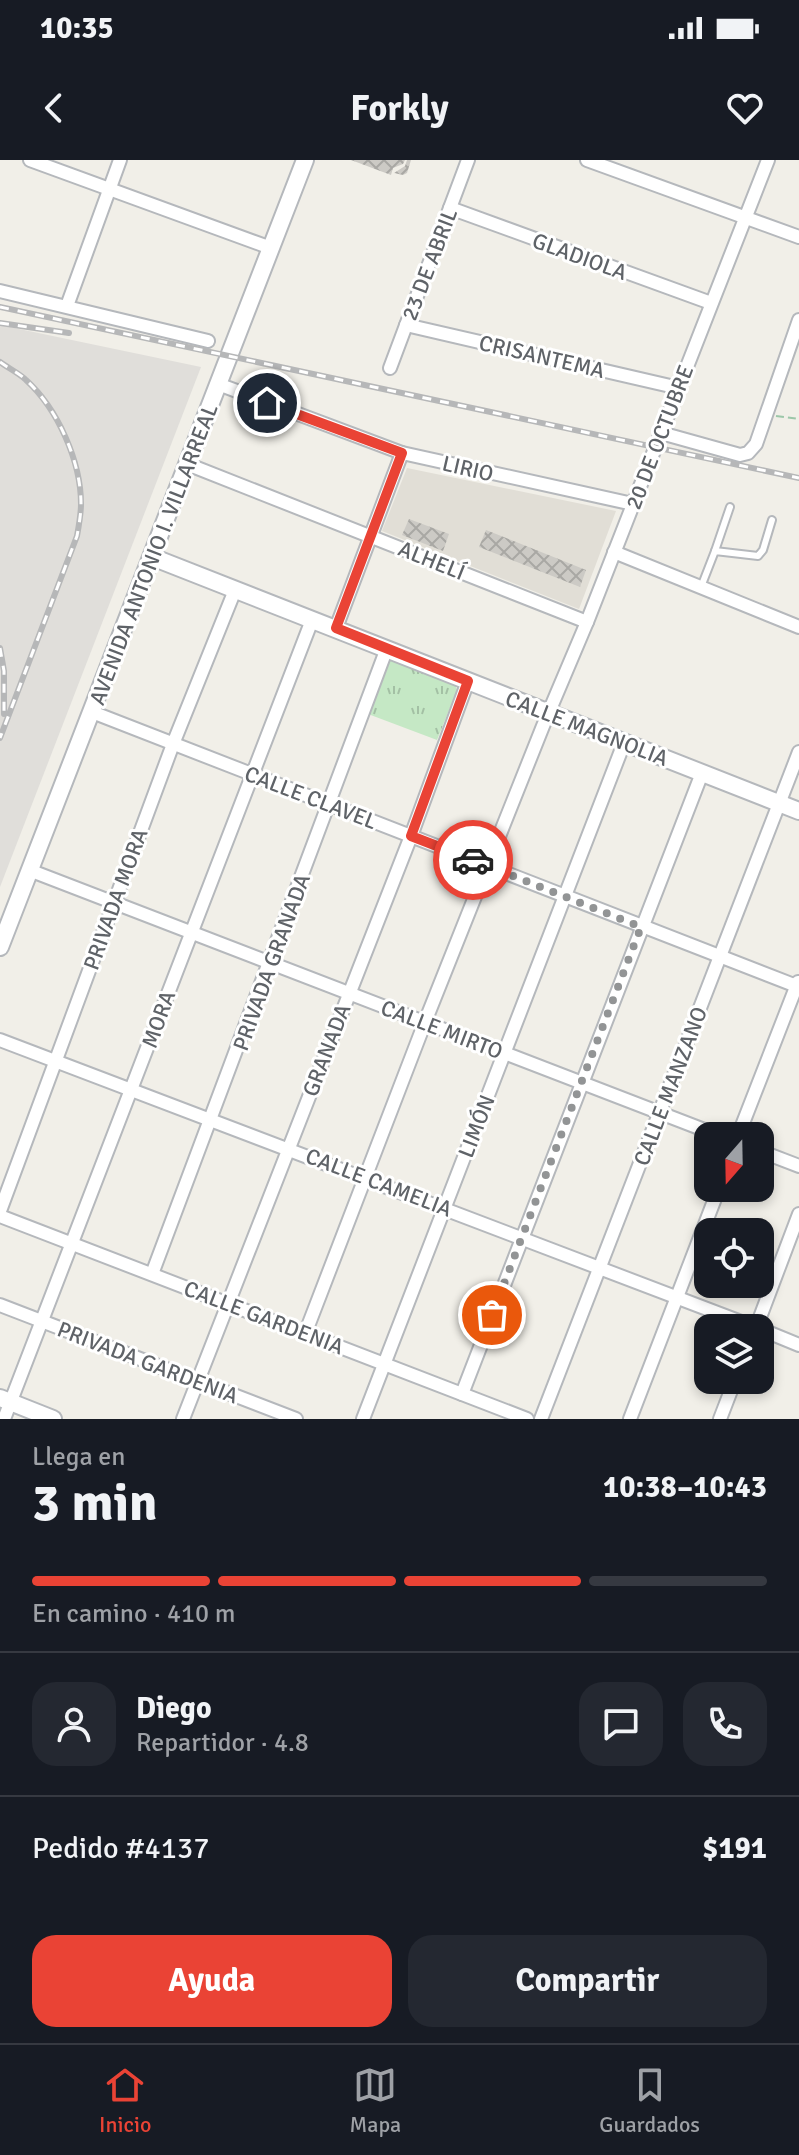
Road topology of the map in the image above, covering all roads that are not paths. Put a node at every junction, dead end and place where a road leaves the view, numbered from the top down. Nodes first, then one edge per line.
1 (30, 160) edge
2 (120, 160) edge
3 (305, 160) edge
4 (468, 160) edge
5 (587, 160) edge
6 (768, 160) edge
7 (605, 163) edge
8 (109, 189) junction
9 (450, 208) junction
10 (745, 218) junction
11 (799, 237) edge
12 (271, 248) junction
13 (0, 291) edge
14 (711, 303) junction
15 (67, 306) junction
16 (799, 320) edge
17 (406, 325) junction
18 (208, 341) dead end
19 (390, 368) dead end
20 (218, 384) junction
21 (679, 388) junction
22 (661, 433) junction
23 (402, 453) junction
24 (187, 464) junction
25 (633, 504) junction
26 (730, 507) dead end
27 (772, 520) dead end
28 (371, 535) junction
29 (715, 551) junction
30 (614, 552) junction
31 (152, 557) junction
32 (701, 587) junction
33 (235, 590) junction
34 (312, 620) junction
35 (587, 622) junction
36 (799, 627) edge
37 (336, 628) junction
38 (387, 648) junction
39 (468, 681) junction
40 (92, 712) junction
41 (549, 713) junction
42 (624, 743) junction
43 (173, 744) junction
44 (799, 752) edge
45 (702, 773) junction
46 (251, 774) junction
47 (778, 803) junction
48 (329, 805) junction
49 (799, 811) edge
50 (411, 836) junction
51 (488, 866) junction
52 (29, 870) junction
53 (564, 897) junction
54 (114, 903) junction
55 (641, 927) junction
56 (190, 932) junction
57 (0, 947) edge
58 (720, 957) junction
59 (270, 963) junction
60 (798, 984) edge
61 (348, 993) junction
62 (425, 1022) junction
63 (0, 1040) edge
64 (503, 1053) junction
65 (55, 1060) junction
66 (581, 1082) junction
67 (133, 1089) junction
68 (659, 1113) junction
69 (212, 1119) junction
70 (744, 1122) edge
71 (694, 1126) edge
72 (288, 1147) junction
73 (774, 1156) edge
74 (799, 1166) edge
75 (364, 1177) junction
76 (714, 1202) edge
77 (445, 1208) junction
78 (0, 1213) edge
79 (799, 1214) edge
80 (522, 1237) junction
81 (72, 1242) junction
82 (600, 1267) junction
83 (152, 1274) junction
84 (677, 1298) junction
85 (227, 1304) junction
86 (0, 1305) edge
87 (720, 1314) edge
88 (762, 1314) edge
89 (42, 1322) junction
90 (305, 1334) junction
91 (774, 1335) edge
92 (799, 1345) edge
93 (384, 1363) junction
94 (199, 1381) junction
95 (462, 1394) junction
96 (730, 1394) edge
97 (5, 1400) edge
98 (4, 1419) edge
99 (53, 1419) edge
100 (183, 1419) edge
101 (296, 1419) edge
102 (363, 1419) edge
103 (527, 1419) edge
104 (541, 1419) edge
105 (630, 1419) edge
106 (720, 1419) edge

1 - 8 street
2 - 8 street
3 - 12 street, AVENIDA ANTONIO I. VILLARREAL
4 - 9 street, 23 DE ABRIL
5 - 7 street
6 - 10 street, 20 DE OCTUBRE
7 - 10 street
8 - 12 street
8 - 15 street
9 - 14 street, GLADIOLA
9 - 17 street, 23 DE ABRIL
10 - 11 street
10 - 14 street, 20 DE OCTUBRE
12 - 20 street, AVENIDA ANTONIO I. VILLARREAL
13 - 15 street
14 - 21 street, 20 DE OCTUBRE
15 - 18 street
16 - 22 street
17 - 19 street, 23 DE ABRIL
17 - 21 street, CRISANTEMA
20 - 23 street, LIRIO
20 - 24 street, AVENIDA ANTONIO I. VILLARREAL
21 - 22 street, 20 DE OCTUBRE
22 - 25 street, 20 DE OCTUBRE
23 - 25 street, LIRIO
23 - 28 street
24 - 28 street, ALHELÍ
24 - 31 street, AVENIDA ANTONIO I. VILLARREAL
25 - 30 street, 20 DE OCTUBRE
26 - 29 lane
27 - 29 lane
28 - 35 street, ALHELÍ
28 - 37 street
29 - 32 lane
30 - 32 street
30 - 35 street, 20 DE OCTUBRE
31 - 33 street, CALLE MAGNOLIA
31 - 40 street, AVENIDA ANTONIO I. VILLARREAL
32 - 36 street
33 - 34 street, CALLE MAGNOLIA
33 - 43 street, PRIVADA MORA
34 - 37 street, CALLE MAGNOLIA
34 - 46 street, MORA
35 - 41 street, 20 DE OCTUBRE
37 - 38 street, CALLE MAGNOLIA
38 - 39 street, CALLE MAGNOLIA
38 - 48 street, PRIVADA GRANADA
39 - 41 street, CALLE MAGNOLIA
39 - 50 street, GRANADA
40 - 43 street, CALLE CLAVEL
40 - 52 street, AVENIDA ANTONIO I. VILLARREAL
41 - 42 street, CALLE MAGNOLIA
41 - 51 street, 20 DE OCTUBRE
42 - 45 street, CALLE MAGNOLIA
42 - 53 street, LIMÓN
43 - 46 street, CALLE CLAVEL
43 - 54 street, PRIVADA MORA
44 - 47 street, CALLE MANZANO
45 - 47 street, CALLE MAGNOLIA
45 - 55 street
46 - 48 street, CALLE CLAVEL
46 - 56 street, MORA
47 - 49 street, CALLE MAGNOLIA
47 - 58 street, CALLE MANZANO
48 - 50 street, CALLE CLAVEL
48 - 59 street, PRIVADA GRANADA
50 - 51 street, CALLE CLAVEL
50 - 61 street, GRANADA
51 - 53 street, CALLE CLAVEL
51 - 62 street, 20 DE OCTUBRE
52 - 54 street, CALLE MIRTO
52 - 57 street, AVENIDA ANTONIO I. VILLARREAL
53 - 55 street, CALLE CLAVEL
53 - 64 street, LIMÓN
54 - 56 street, CALLE MIRTO
54 - 65 street, PRIVADA MORA
55 - 58 street, CALLE CLAVEL
55 - 66 street
56 - 59 street, CALLE MIRTO
56 - 67 street, MORA
58 - 60 street, CALLE CLAVEL
58 - 68 street, CALLE MANZANO
59 - 61 street, CALLE MIRTO
59 - 69 street, PRIVADA GRANADA
60 - 70 street
61 - 62 street, CALLE MIRTO
61 - 72 street, GRANADA
62 - 64 street, CALLE MIRTO
62 - 75 street, 20 DE OCTUBRE
63 - 65 street, CALLE CAMELIA
64 - 66 street, CALLE MIRTO
64 - 77 street, LIMÓN
65 - 67 street, CALLE CAMELIA
65 - 78 street, PRIVADA MORA
66 - 68 street, CALLE MIRTO
66 - 80 street
67 - 69 street, CALLE CAMELIA
67 - 81 street, MORA
68 - 71 street, CALLE MIRTO
68 - 82 street, CALLE MANZANO
69 - 72 street, CALLE CAMELIA
69 - 83 street, PRIVADA GRANADA
72 - 75 street, CALLE CAMELIA
72 - 85 street, GRANADA
73 - 74 street
75 - 77 street, CALLE CAMELIA
75 - 90 street, 20 DE OCTUBRE
76 - 84 street
77 - 80 street, CALLE CAMELIA
77 - 93 street, LIMÓN
78 - 81 street, CALLE GARDENIA
79 - 88 street
80 - 82 street, CALLE CAMELIA
80 - 95 street
81 - 83 street, CALLE GARDENIA
81 - 89 street, MORA
82 - 84 street, CALLE CAMELIA
82 - 104 street, CALLE MANZANO
83 - 85 street, CALLE GARDENIA
84 - 87 street, CALLE CAMELIA
84 - 105 street
85 - 90 street, CALLE GARDENIA
85 - 94 street, GRANADA
86 - 89 street, PRIVADA GARDENIA
89 - 94 street, PRIVADA GARDENIA
89 - 97 street, MORA
90 - 93 street, CALLE GARDENIA
91 - 92 street, CALLE CAMELIA
93 - 95 street, CALLE GARDENIA
93 - 102 street, LIMÓN
94 - 100 street, GRANADA
94 - 101 street, PRIVADA GARDENIA
95 - 103 street, CALLE GARDENIA
96 - 106 street
97 - 98 street, MORA
97 - 99 street

